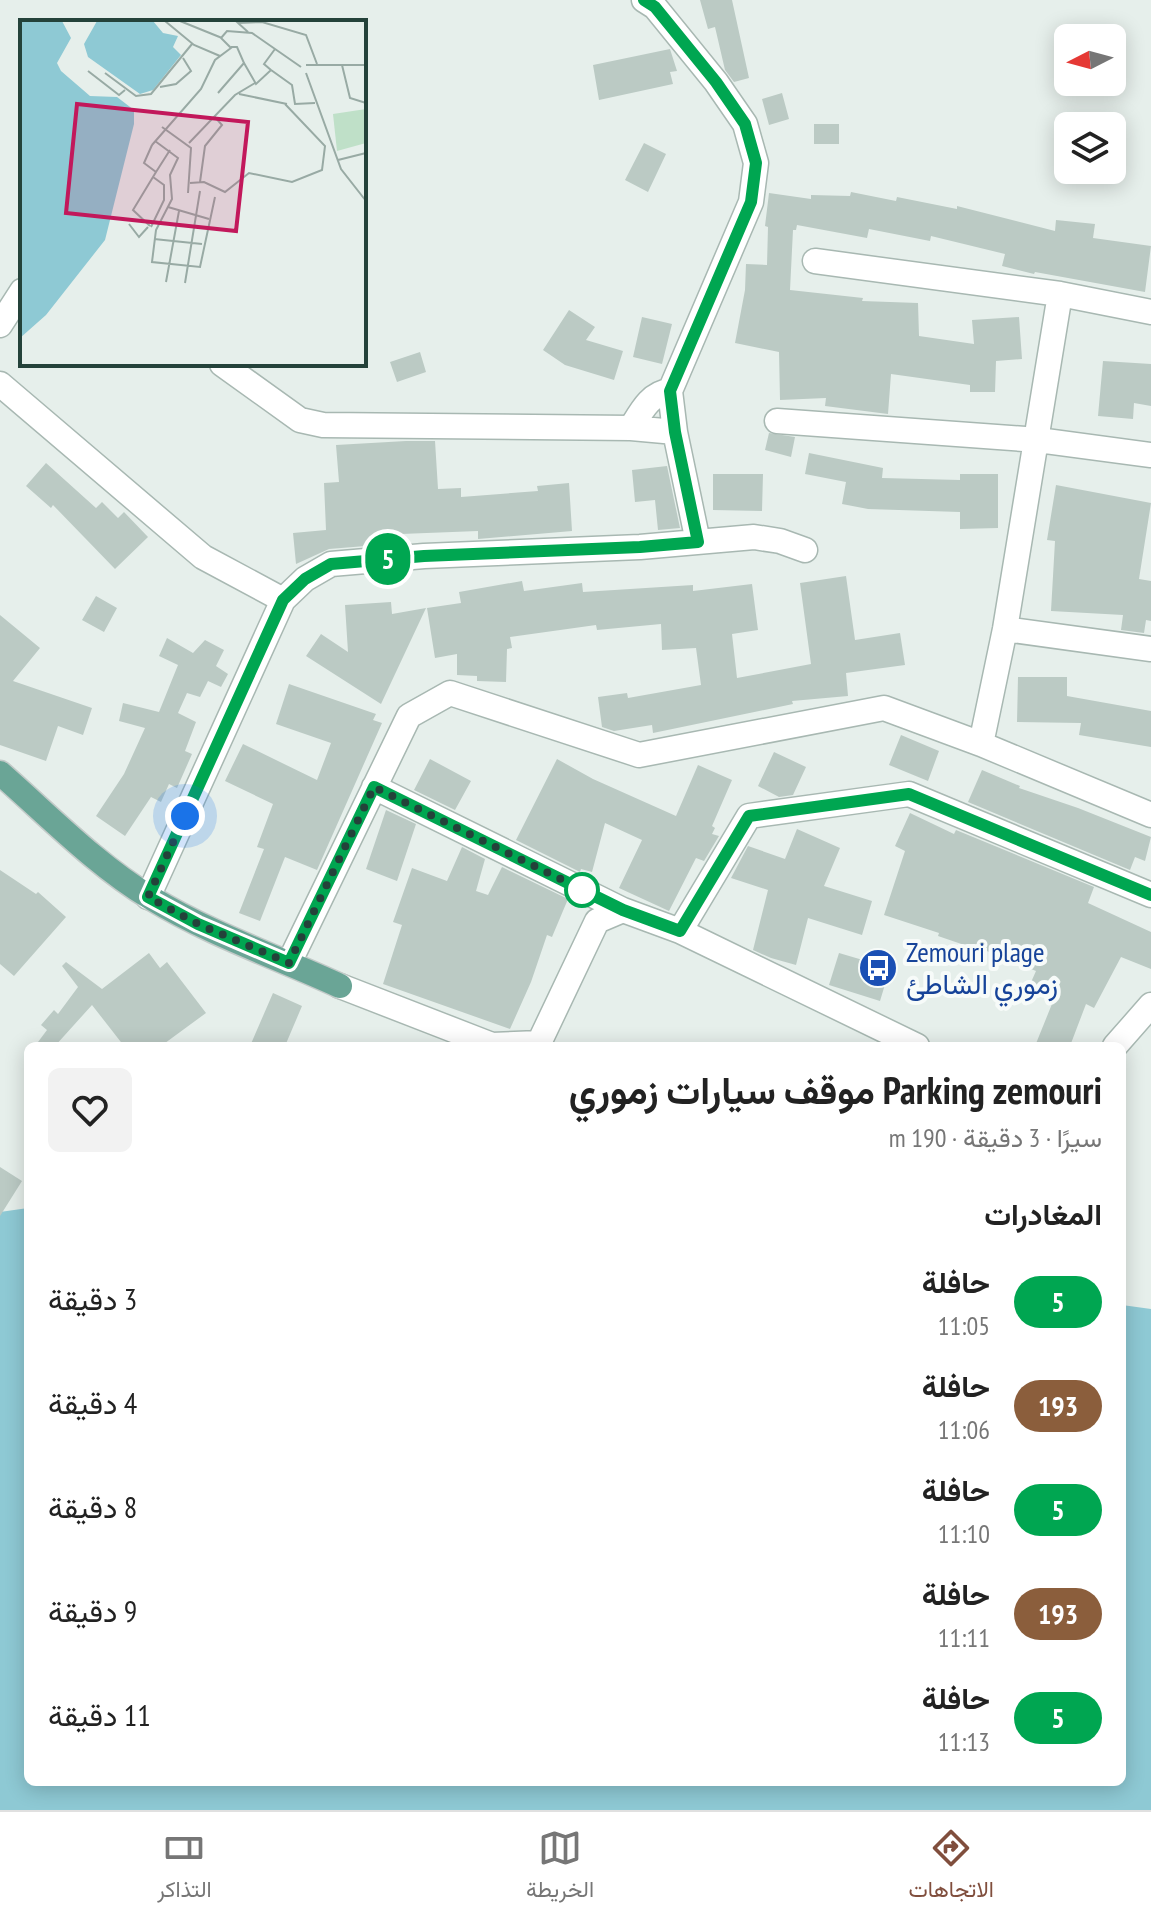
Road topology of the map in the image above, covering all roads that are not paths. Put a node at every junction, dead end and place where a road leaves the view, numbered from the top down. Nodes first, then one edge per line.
1 (644, 0) edge
2 (815, 261) dead end
3 (20, 294) edge
4 (1060, 294) junction
5 (1151, 312) edge
6 (0, 325) edge
7 (225, 366) edge
8 (0, 384) edge
9 (670, 391) junction
10 (777, 421) dead end
11 (631, 428) junction
12 (675, 432) junction
13 (1038, 440) junction
14 (1151, 455) edge
15 (698, 542) junction
16 (805, 550) dead end
17 (283, 600) junction
18 (1005, 629) junction
19 (1151, 649) edge
20 (981, 744) junction
21 (0, 773) edge
22 (374, 787) junction
23 (1151, 815) edge
24 (1151, 895) edge
25 (148, 897) junction
26 (623, 910) junction
27 (680, 931) junction
28 (289, 963) junction
29 (340, 986) joint
30 (1151, 1005) edge
31 (484, 1042) edge
32 (547, 1042) edge
33 (909, 1042) edge
34 (1119, 1042) edge

1 - 9 street
2 - 4 street
3 - 6 street
4 - 5 street
4 - 13 street
7 - 11 street
8 - 17 street
9 - 11 street
9 - 12 street
10 - 13 street
11 - 12 street
12 - 15 street
13 - 14 street
13 - 18 street
15 - 16 street
15 - 17 street
17 - 25 street
18 - 19 street
18 - 20 street
20 - 22 street
20 - 23 street
21 - 25 main road
22 - 26 street
22 - 28 street
24 - 27 street
25 - 28 main road
26 - 27 street
26 - 32 street
27 - 33 street
28 - 29 main road
29 - 31 street
30 - 34 street

